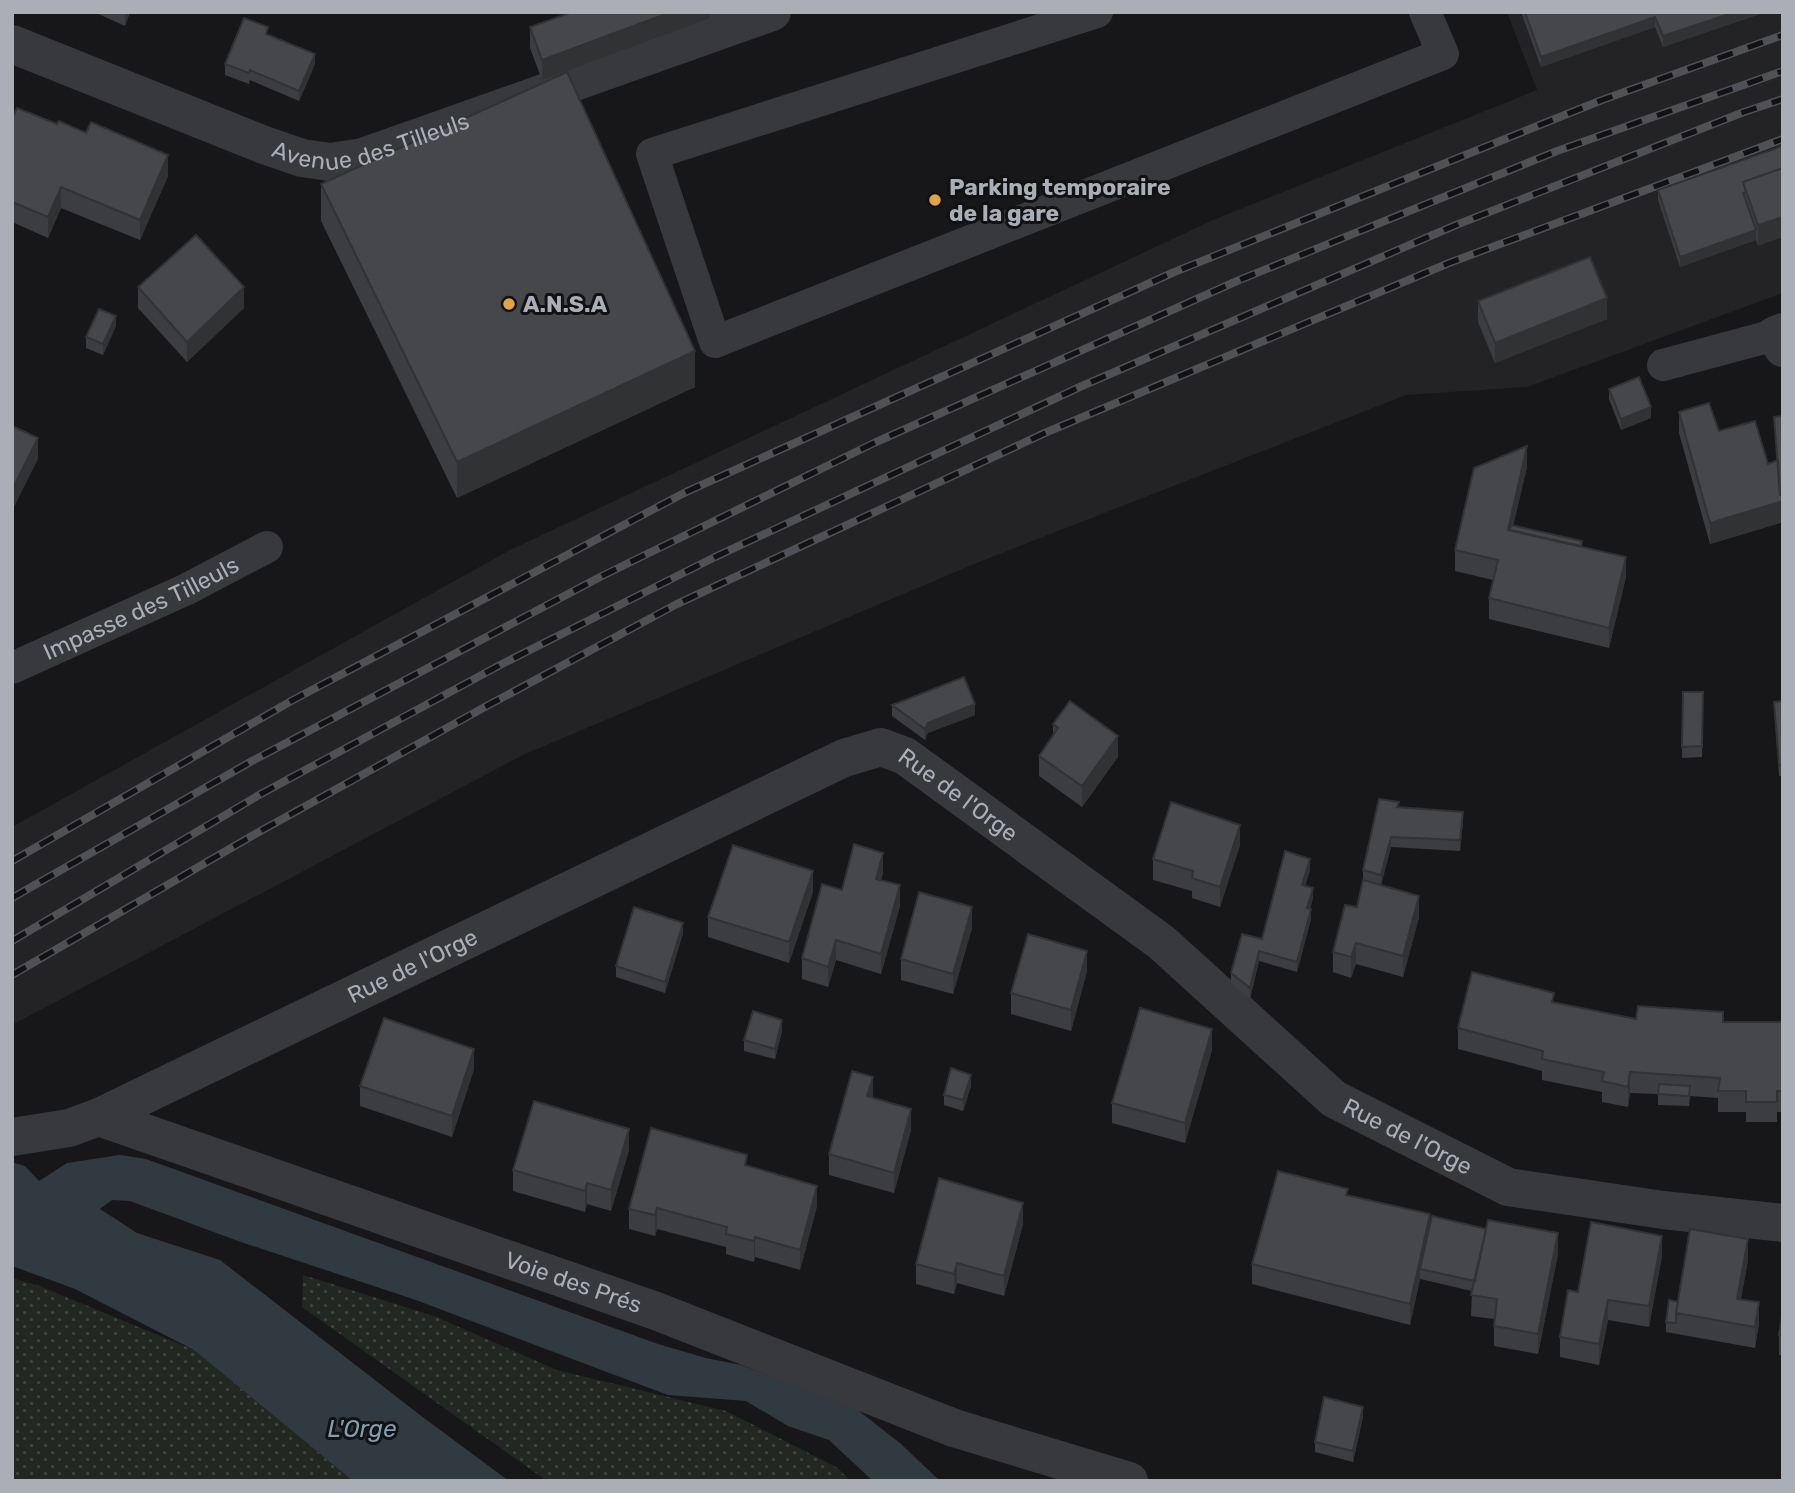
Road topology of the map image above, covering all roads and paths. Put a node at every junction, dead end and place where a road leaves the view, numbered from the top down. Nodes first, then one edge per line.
1 (772, 12) edge
2 (1097, 12) edge
3 (1426, 12) edge
4 (12, 44) edge
5 (1780, 338) edge
6 (1663, 365) dead end
7 (267, 547) dead end
8 (12, 668) edge
9 (99, 1116) junction
10 (12, 1137) edge
11 (1783, 1223) edge
12 (1129, 1481) edge

1 - 4 street, Avenue des Tilleuls
2 - 3 lane
5 - 6 lane
7 - 8 lane, Impasse des Tilleuls
9 - 10 street
9 - 11 street, Rue de l'Orge
9 - 12 street, Voie des Prés

